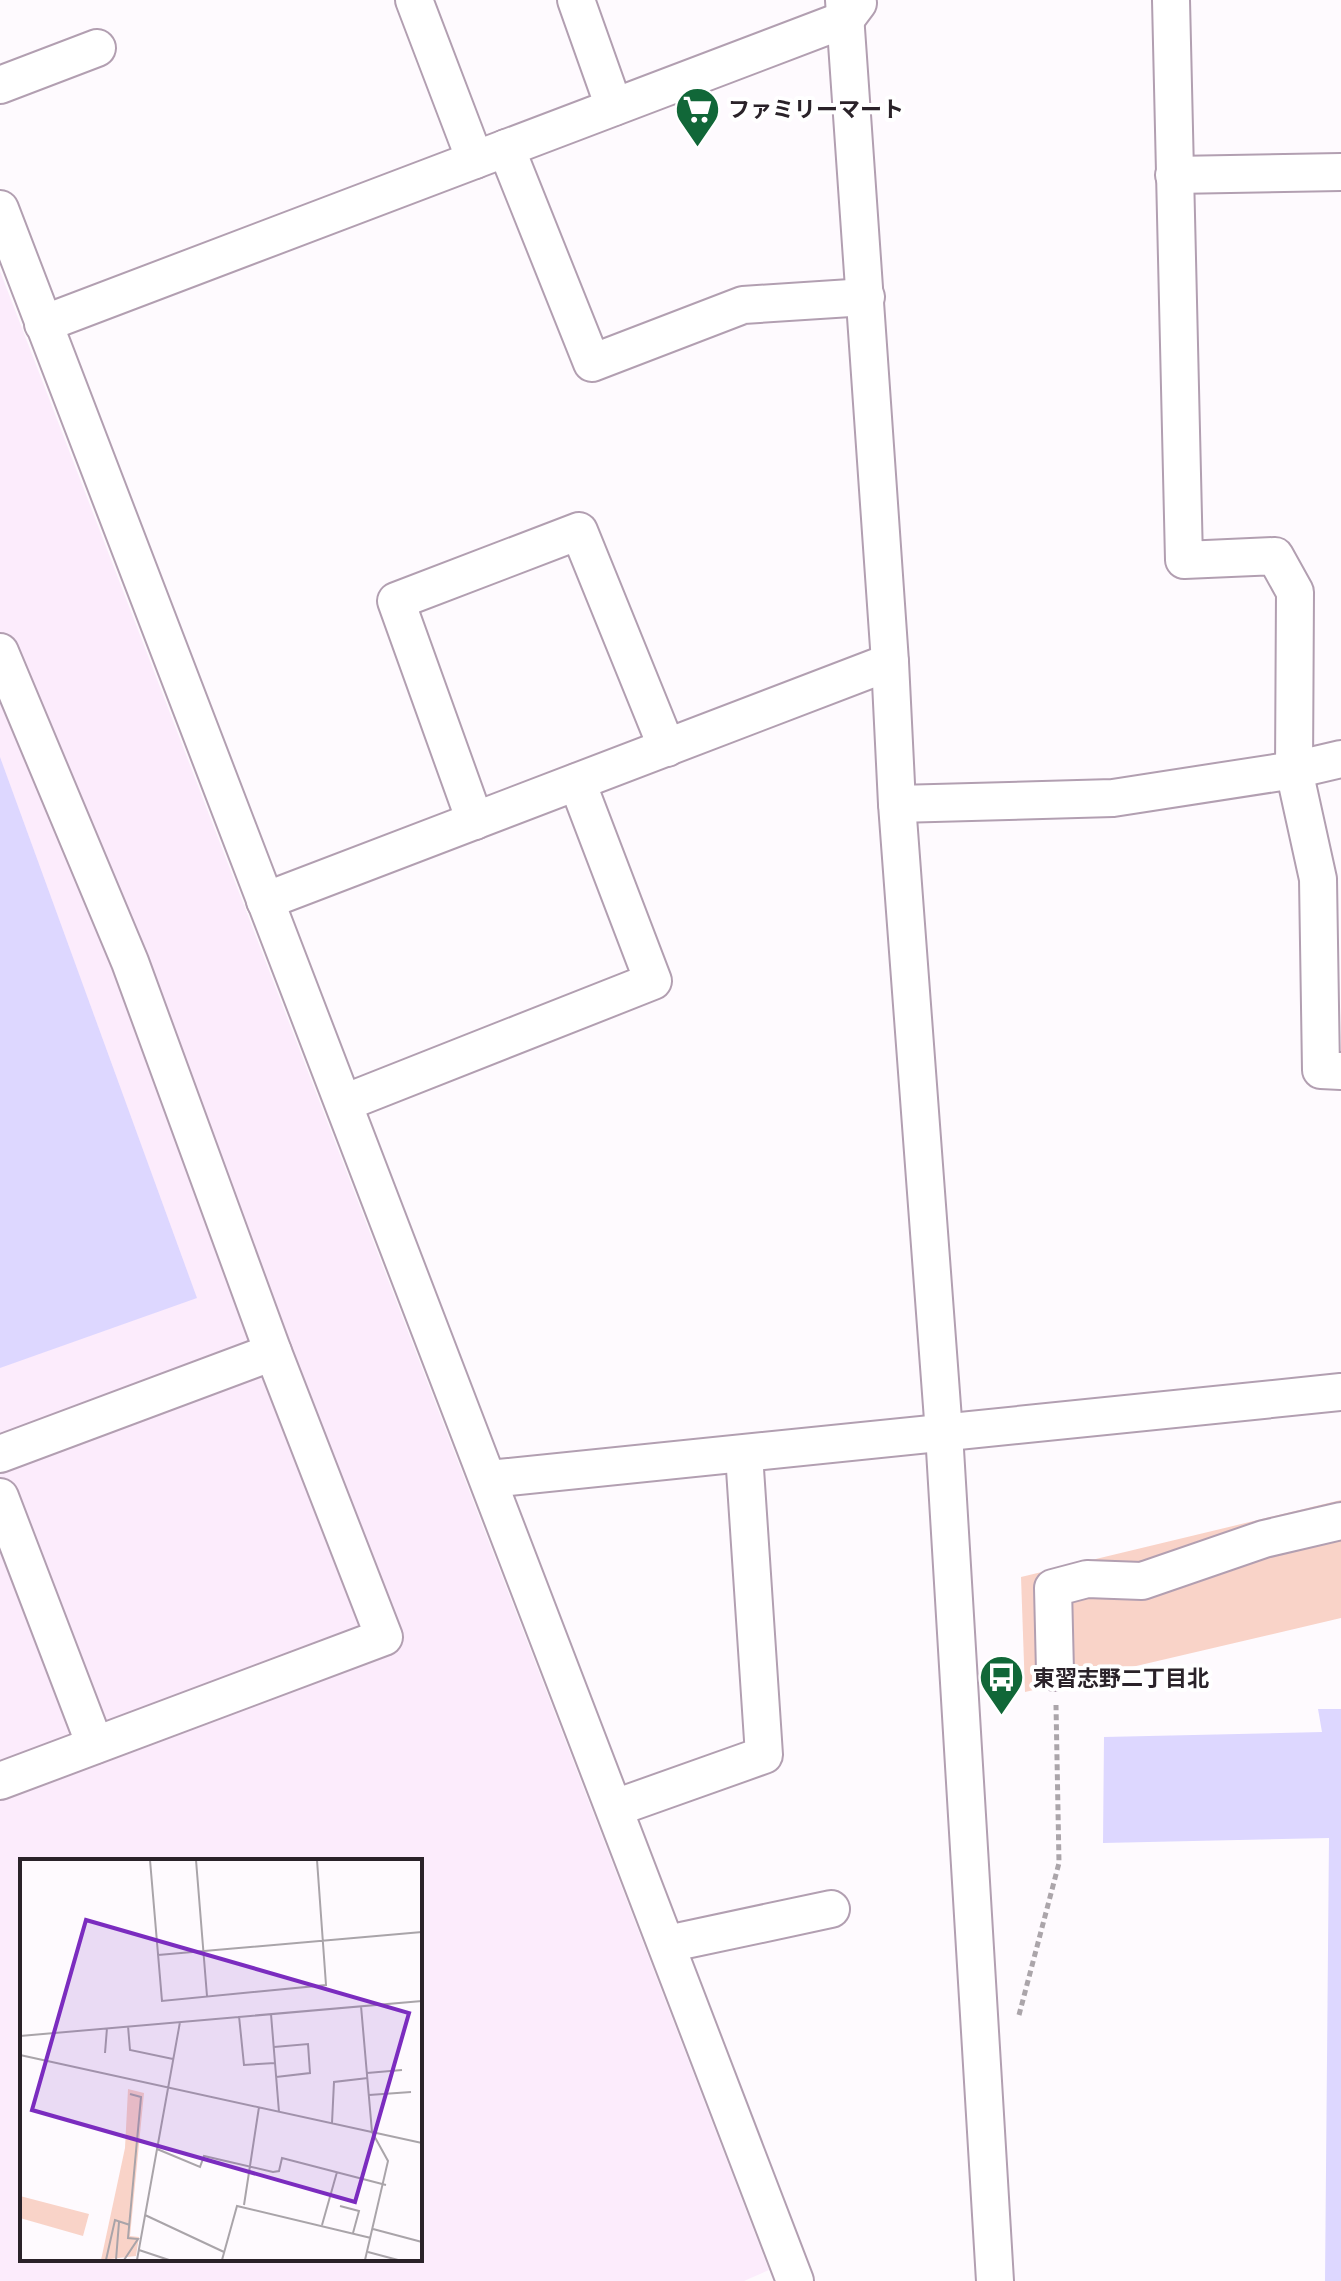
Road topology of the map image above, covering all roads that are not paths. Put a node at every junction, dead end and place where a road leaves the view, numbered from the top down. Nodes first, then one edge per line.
1 (414, 0) edge
2 (576, 0) edge
3 (1171, 0) edge
4 (850, 6) edge
5 (97, 48) dead end
6 (0, 85) edge
7 (614, 107) junction
8 (490, 154) junction
9 (1341, 172) edge
10 (1174, 175) junction
11 (0, 209) edge
12 (866, 297) junction
13 (43, 324) junction
14 (0, 652) edge
15 (890, 662) junction
16 (667, 748) junction
17 (1341, 759) edge
18 (1294, 770) junction
19 (577, 782) junction
20 (897, 804) junction
21 (475, 821) junction
22 (265, 901) junction
23 (1341, 1071) edge
24 (344, 1103) junction
25 (273, 1352) junction
26 (1341, 1392) edge
27 (944, 1433) junction
28 (0, 1454) edge
29 (744, 1454) junction
30 (489, 1479) junction
31 (0, 1497) edge
32 (1341, 1521) edge
33 (1055, 1672) road end
34 (95, 1745) junction
35 (0, 1781) edge
36 (615, 1808) junction
37 (831, 1909) dead end
38 (667, 1944) junction
39 (795, 2281) edge
40 (995, 2281) edge

1 - 8 street
2 - 7 street
3 - 10 street
4 - 7 street
4 - 12 street
5 - 6 street
7 - 8 street
8 - 12 street
8 - 13 street
9 - 10 street
10 - 18 street
11 - 13 street
12 - 15 street
13 - 22 street
14 - 25 street
15 - 16 street
15 - 20 street
16 - 19 street
16 - 21 street
17 - 18 street
18 - 20 street
18 - 23 street
19 - 21 street
19 - 24 street
20 - 27 street
21 - 22 street
22 - 24 street
24 - 30 street
25 - 28 street
25 - 34 street
26 - 27 street
27 - 29 street
27 - 40 street
29 - 30 street
29 - 36 street
30 - 36 street
31 - 34 street
32 - 33 street
34 - 35 street
36 - 38 street
37 - 38 street
38 - 39 street

